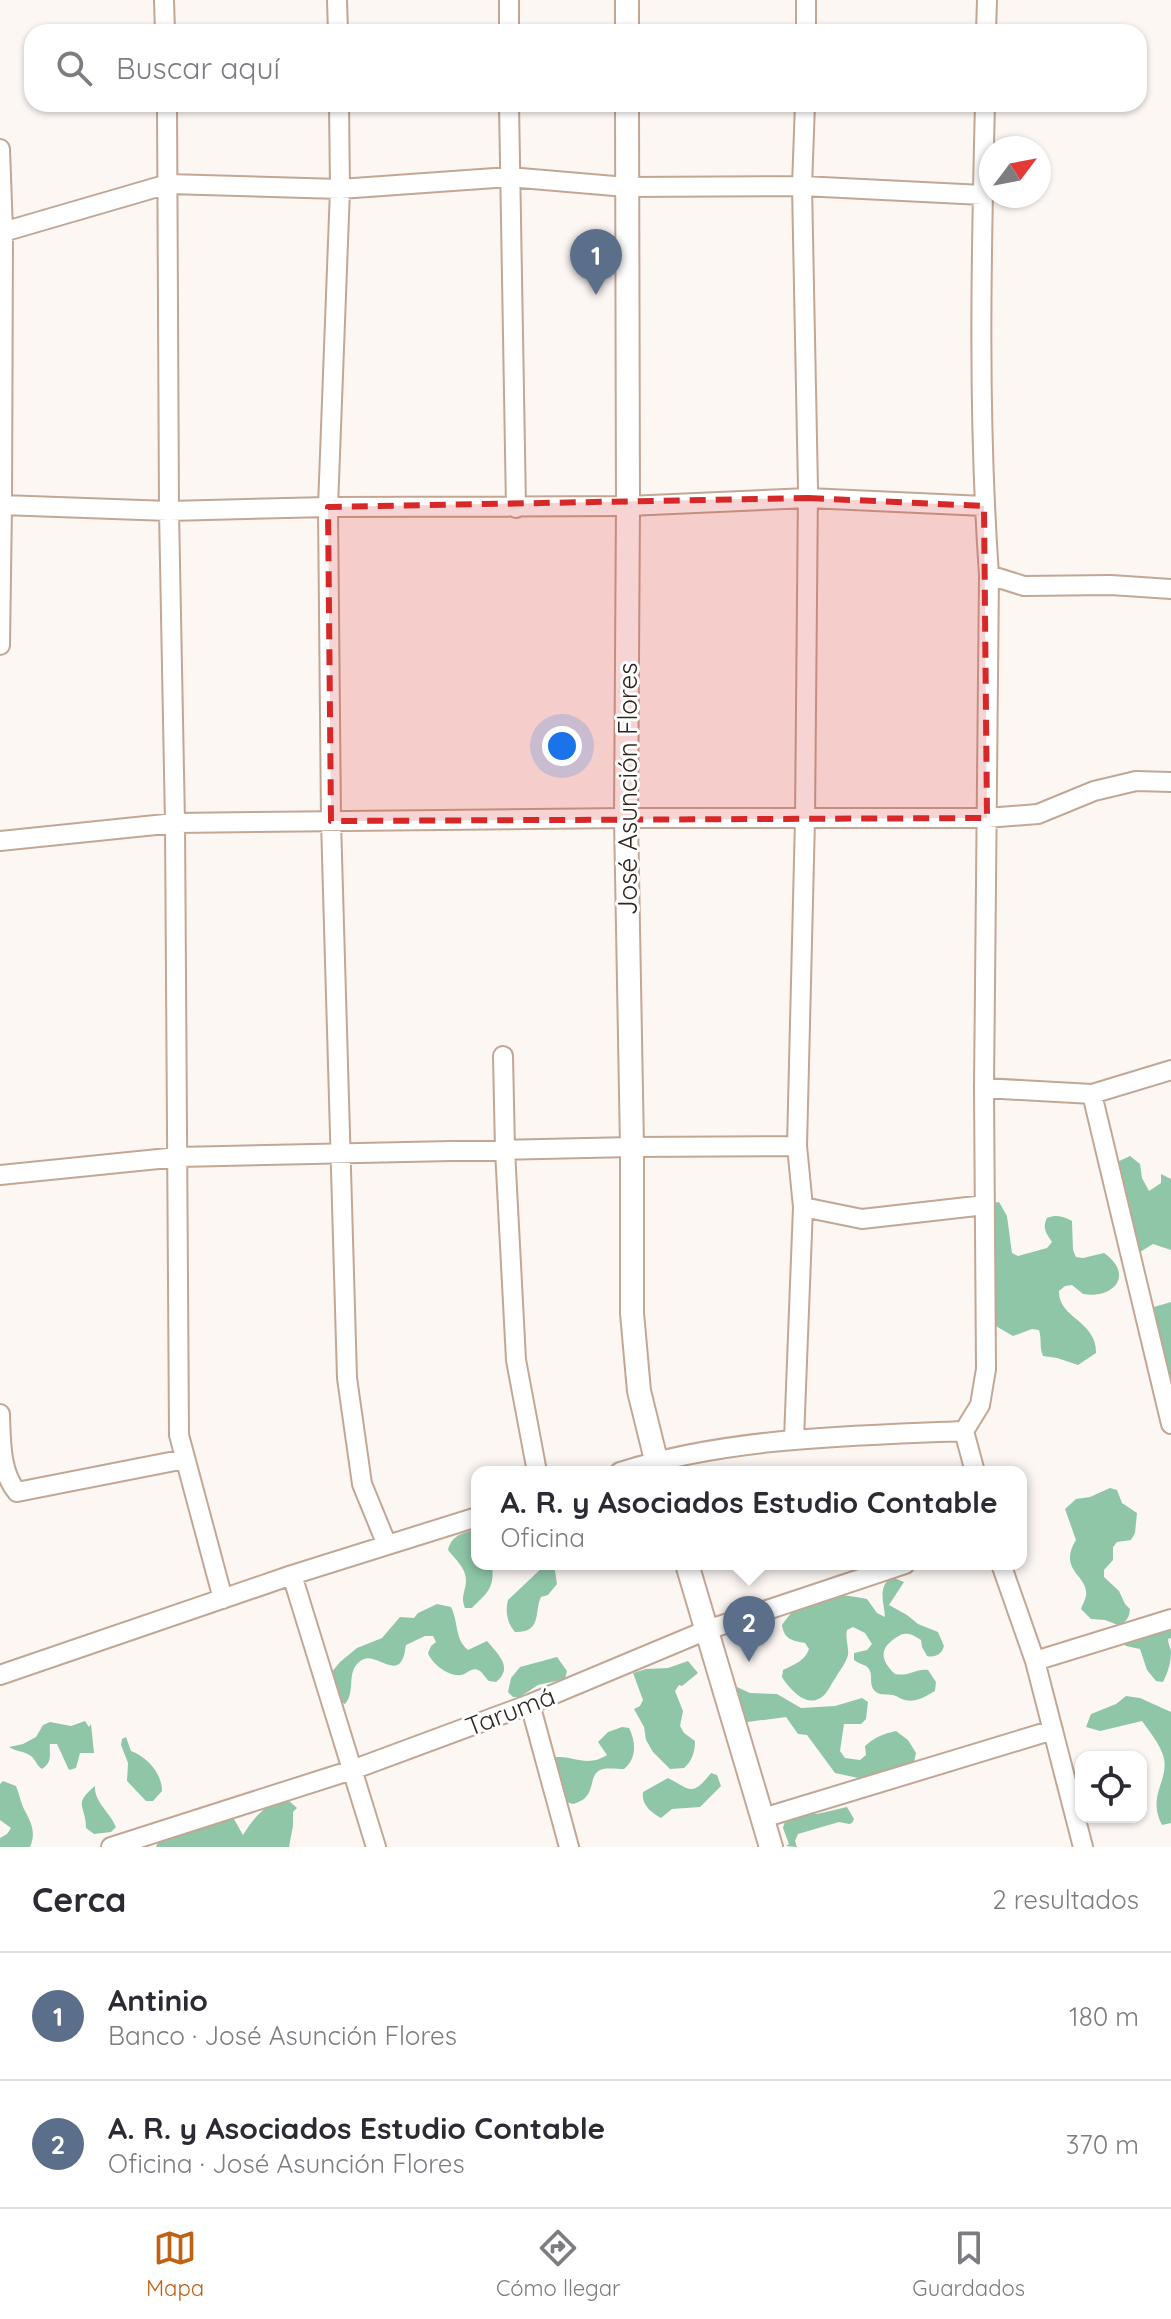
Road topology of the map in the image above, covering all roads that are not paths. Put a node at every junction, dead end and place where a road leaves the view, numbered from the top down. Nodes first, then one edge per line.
1 (164, 0) edge
2 (337, 0) edge
3 (509, 0) edge
4 (627, 0) edge
5 (806, 0) edge
6 (987, 0) edge
7 (165, 24) edge
8 (338, 24) edge
9 (509, 24) edge
10 (627, 24) edge
11 (806, 24) edge
12 (986, 24) edge
13 (167, 112) edge
14 (339, 112) edge
15 (509, 112) edge
16 (627, 112) edge
17 (805, 112) edge
18 (985, 112) edge
19 (984, 136) edge
20 (0, 149) edge
21 (509, 177) junction
22 (168, 184) junction
23 (802, 186) junction
24 (626, 187) junction
25 (340, 189) junction
26 (979, 195) edge
27 (983, 208) edge
28 (3, 232) junction
29 (808, 498) junction
30 (1, 504) edge
31 (628, 506) junction
32 (984, 506) junction
33 (328, 507) junction
34 (516, 508) junction
35 (169, 511) junction
36 (989, 575) junction
37 (1171, 589) edge
38 (0, 645) edge
39 (1171, 774) edge
40 (1171, 782) edge
41 (626, 818) junction
42 (987, 818) junction
43 (805, 819) junction
44 (331, 821) junction
45 (175, 823) junction
46 (0, 841) edge
47 (503, 1056) dead end
48 (1171, 1070) edge
49 (984, 1088) junction
50 (1092, 1094) junction
51 (797, 1146) junction
52 (632, 1147) junction
53 (505, 1150) junction
54 (341, 1153) junction
55 (178, 1157) junction
56 (0, 1175) edge
57 (985, 1205) junction
58 (803, 1207) junction
59 (0, 1414) edge
60 (1171, 1424) edge
61 (964, 1431) junction
62 (794, 1439) junction
63 (185, 1459) junction
64 (536, 1466) edge
65 (657, 1466) edge
66 (973, 1466) edge
67 (471, 1519) edge
68 (387, 1545) junction
69 (689, 1570) edge
70 (887, 1570) edge
71 (1003, 1570) edge
72 (292, 1575) junction
73 (223, 1599) junction
74 (1171, 1619) edge
75 (707, 1630) junction
76 (1035, 1661) junction
77 (0, 1675) edge
78 (530, 1704) junction
79 (1053, 1730) junction
80 (352, 1770) junction
81 (763, 1818) junction
82 (111, 1847) edge
83 (376, 1847) edge
84 (569, 1847) edge
85 (771, 1847) edge
86 (1083, 1847) edge

1 - 7 street
2 - 8 street
3 - 9 street
4 - 10 street
5 - 11 street
6 - 12 street
13 - 22 street
14 - 25 street
15 - 21 street
16 - 24 street, José Asunción Flores
17 - 23 street
18 - 19 street
20 - 28 street
21 - 24 street
21 - 25 street
21 - 34 street
22 - 25 street
22 - 28 street
22 - 35 street
23 - 24 street
23 - 26 street
23 - 29 street
24 - 31 street, José Asunción Flores
25 - 33 street
27 - 32 street
28 - 30 street
29 - 31 street
29 - 32 street
29 - 43 street
30 - 35 street
30 - 38 street
31 - 34 street
31 - 41 street, José Asunción Flores
32 - 36 street
33 - 34 street
33 - 35 street
33 - 44 street
35 - 45 street
36 - 37 street
36 - 42 street
39 - 40 street
40 - 42 street
41 - 43 street
41 - 44 street
41 - 52 street, José Asunción Flores
42 - 43 street
42 - 49 street
43 - 51 street
44 - 45 street
44 - 54 street
45 - 46 street
45 - 55 street
47 - 53 street
48 - 50 street
49 - 50 street
49 - 57 street
50 - 60 street
51 - 52 street
51 - 58 street
52 - 53 street
52 - 65 street, José Asunción Flores
53 - 54 street
53 - 64 street
54 - 55 street
54 - 68 street
55 - 56 street
55 - 63 street
57 - 58 street
57 - 61 street
58 - 62 street
59 - 63 street
61 - 62 street
61 - 66 street
62 - 65 street
63 - 73 street
67 - 68 street
68 - 72 street
69 - 75 street
70 - 75 street, Tarumá
71 - 76 street
72 - 73 street
72 - 80 street
73 - 77 street
74 - 76 street
75 - 78 street, Tarumá
75 - 81 street
76 - 79 street
78 - 80 street, Tarumá
78 - 84 street
79 - 81 street
79 - 86 street
80 - 82 street, Tarumá
80 - 83 street
81 - 85 street

